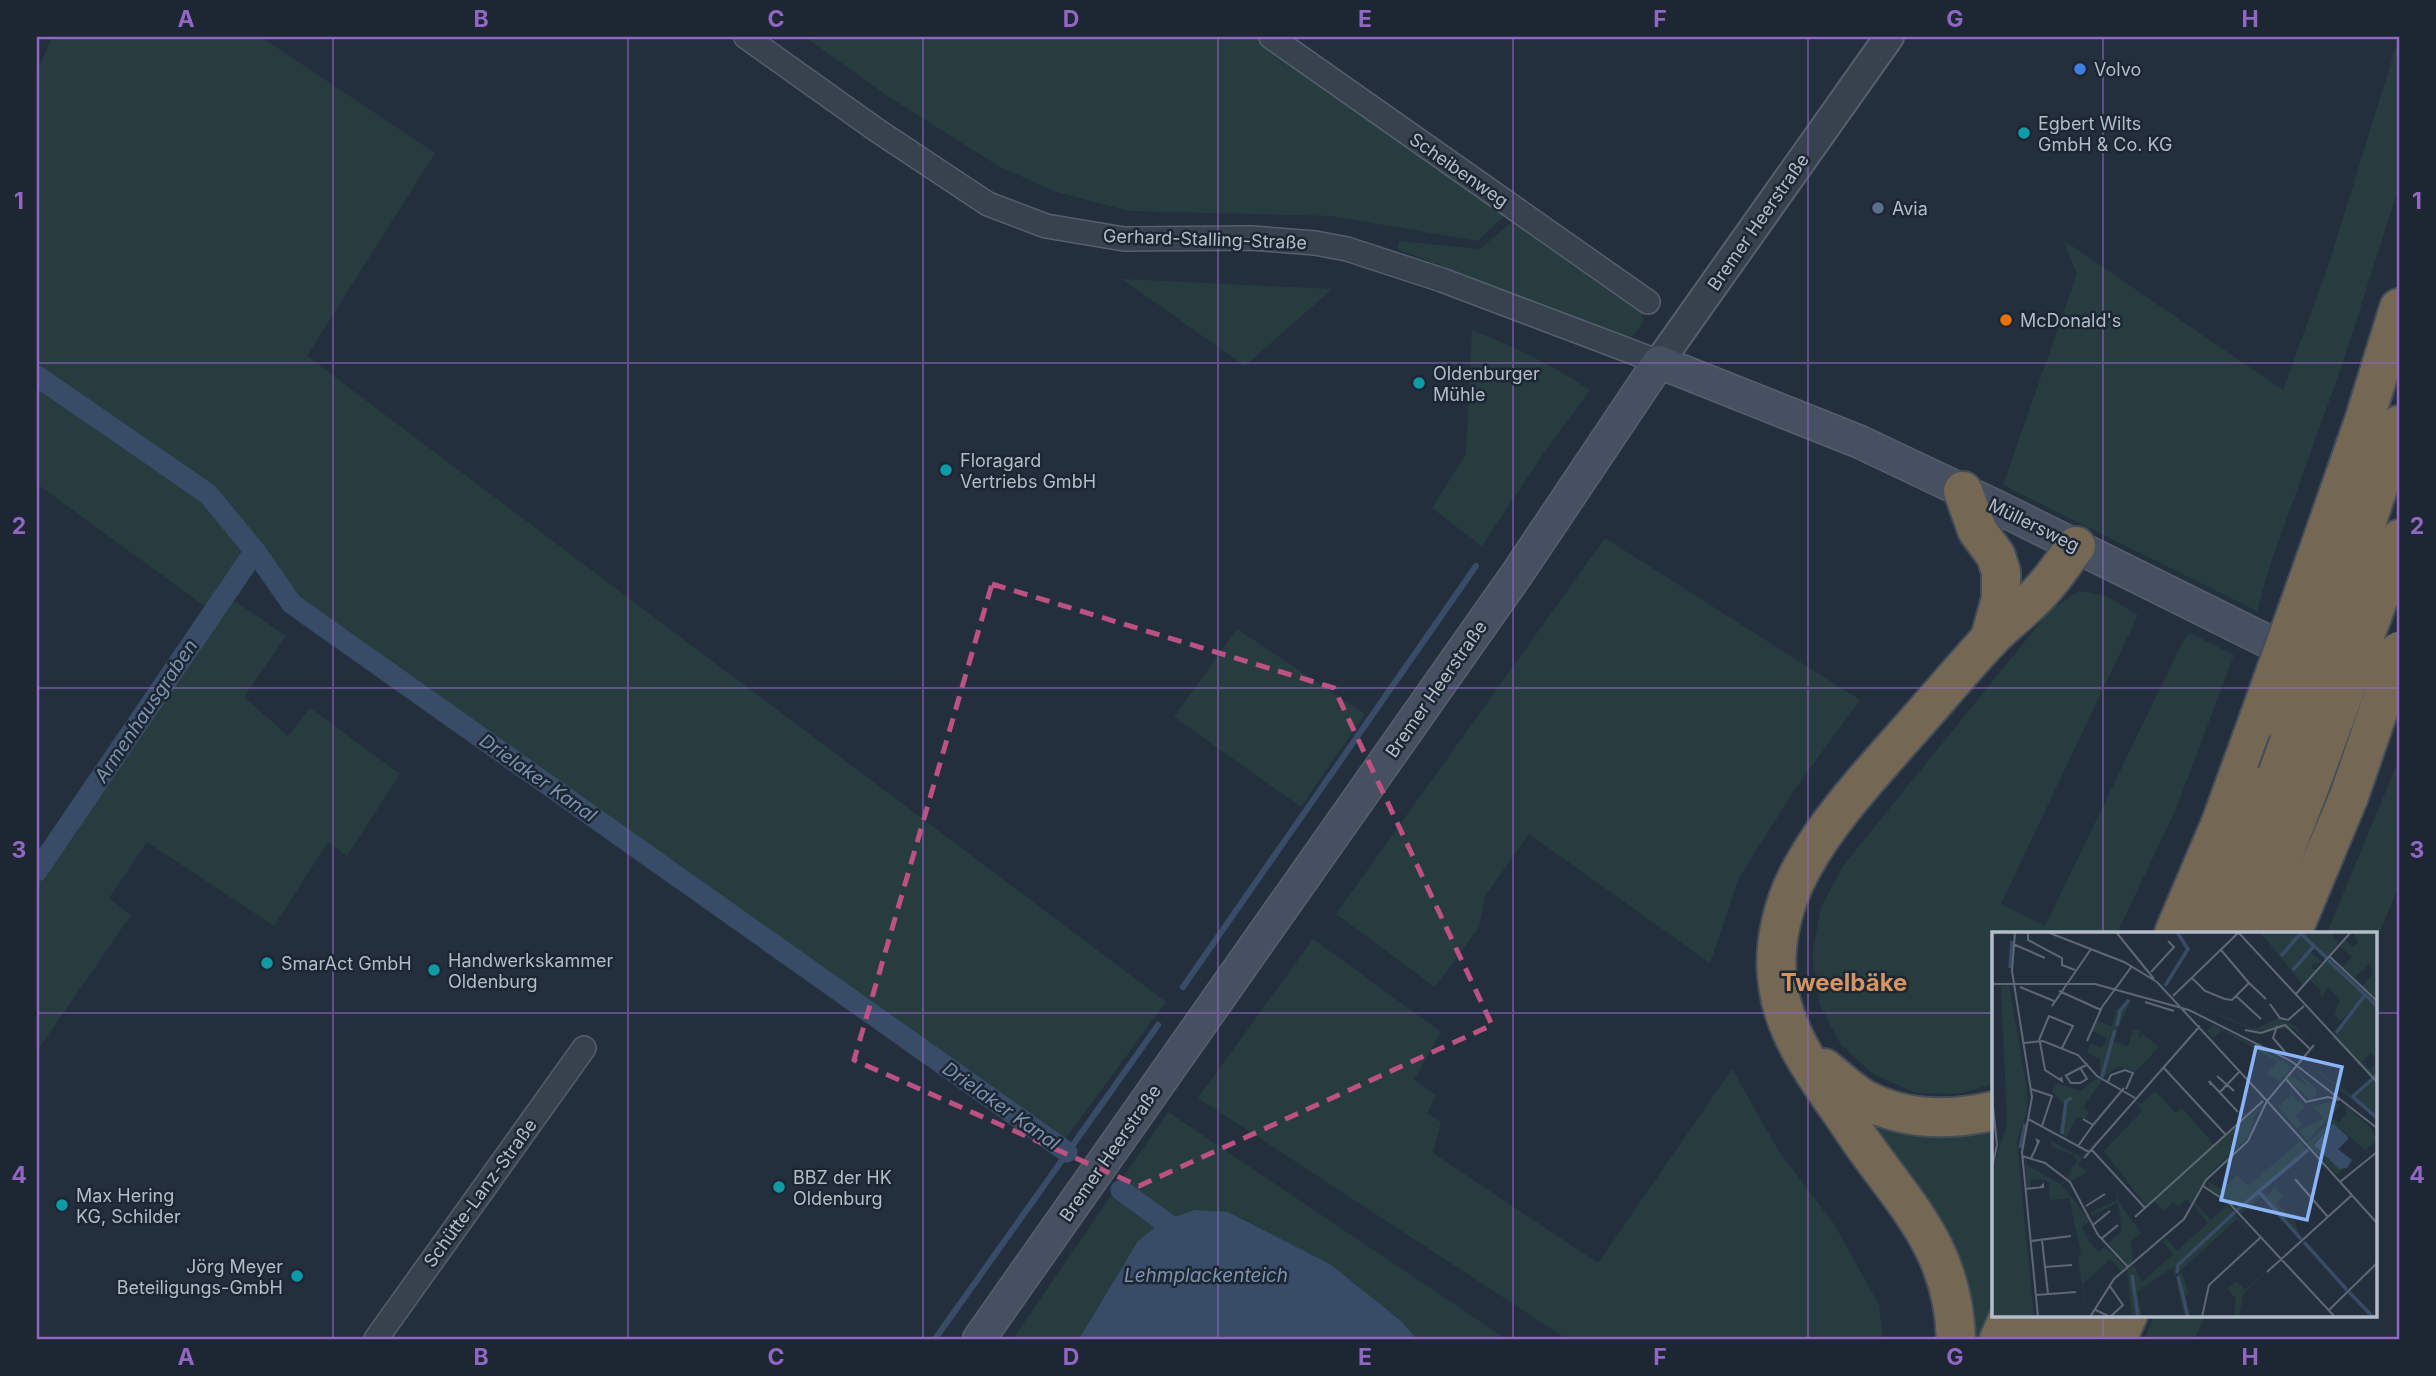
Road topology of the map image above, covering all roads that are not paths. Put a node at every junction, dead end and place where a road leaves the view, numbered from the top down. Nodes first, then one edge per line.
1 (746, 37) edge
2 (1271, 37) edge
3 (1889, 37) edge
4 (1648, 302) dead end
5 (2399, 309) edge
6 (1659, 362) junction
7 (2399, 425) edge
8 (1964, 491) junction
9 (2399, 539) edge
10 (2064, 540) junction
11 (2364, 587) junction
12 (2001, 599) junction
13 (1990, 638) junction
14 (2399, 651) edge
15 (2399, 708) edge
16 (2277, 775) junction
17 (2220, 825) junction
18 (2154, 932) edge
19 (2175, 932) edge
20 (2214, 932) edge
21 (2253, 932) edge
22 (2292, 932) edge
23 (584, 1048) dead end
24 (1799, 1048) junction
25 (1992, 1111) edge
26 (2010, 1316) edge
27 (2048, 1316) edge
28 (2088, 1316) edge
29 (2128, 1316) edge
30 (376, 1339) edge
31 (979, 1339) edge
32 (1956, 1339) edge
33 (1999, 1339) edge
34 (2037, 1339) edge
35 (2076, 1339) edge
36 (2117, 1339) edge

1 - 6 street, Gerhard-Stalling-Straße
2 - 4 street, Scheibenweg
3 - 6 street, Bremer Heerstraße
5 - 16 highway, bridge
6 - 8 main road, Müllersweg
6 - 31 main road, Bremer Heerstraße
7 - 11 highway
8 - 10 main road, Müllersweg
8 - 12 highway
9 - 11 highway
10 - 12 highway
10 - 13 highway
10 - 15 main road, Müllersweg
11 - 16 highway, bridge
12 - 13 highway
13 - 24 highway
14 - 22 highway, bridge
16 - 17 highway
16 - 20 highway
16 - 21 highway
17 - 18 highway
17 - 19 highway
23 - 30 street, Schütte-Lanz-Straße
24 - 25 highway
24 - 32 highway
26 - 33 highway
27 - 34 highway
28 - 35 highway
29 - 36 highway

